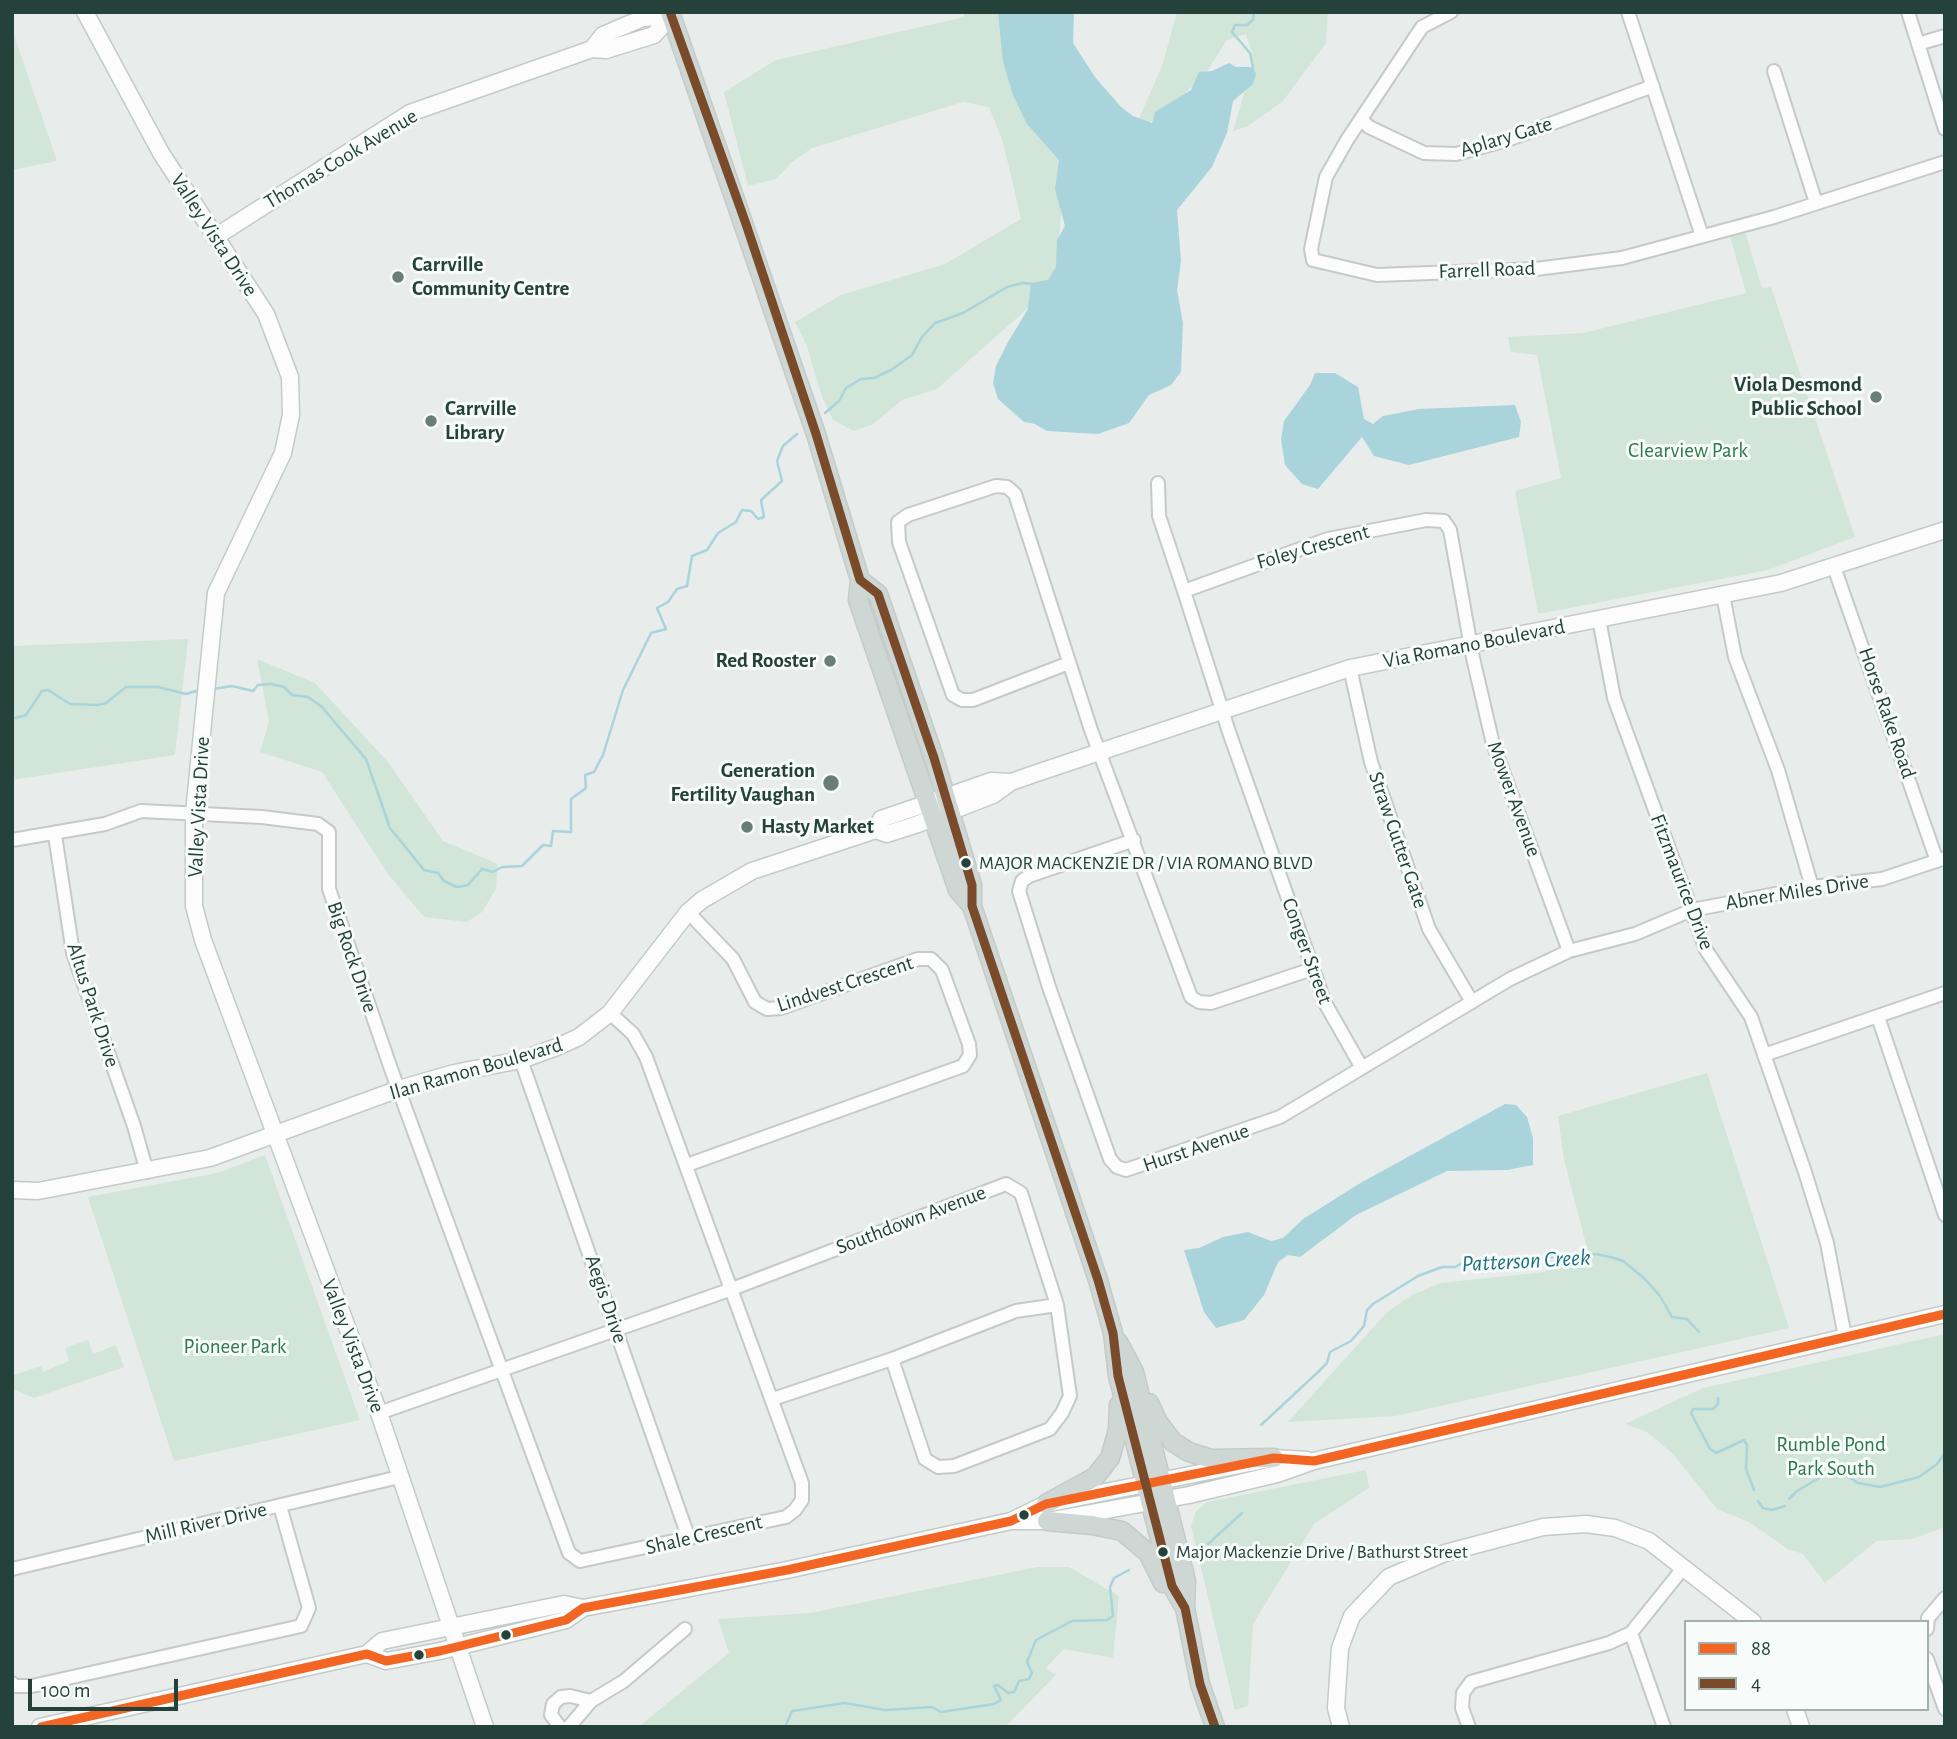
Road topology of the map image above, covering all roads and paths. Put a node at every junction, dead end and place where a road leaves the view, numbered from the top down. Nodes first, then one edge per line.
1 (85, 12) edge
2 (1451, 12) edge
3 (1628, 12) edge
4 (1908, 12) edge
5 (670, 14) edge
6 (1945, 36) edge
7 (1918, 44) junction
8 (1773, 71) dead end
9 (1653, 86) junction
10 (1361, 119) junction
11 (1945, 129) edge
12 (1945, 162) edge
13 (1816, 203) junction
14 (1702, 236) junction
15 (215, 237) junction
16 (1158, 483) dead end
17 (1945, 530) edge
18 (1834, 566) junction
19 (1184, 591) junction
20 (1723, 595) junction
21 (1599, 619) junction
22 (1471, 644) junction
23 (1069, 663) junction
24 (1350, 668) junction
25 (1222, 710) junction
26 (1099, 752) junction
27 (939, 807) junction
28 (194, 813) junction
29 (55, 835) junction
30 (12, 840) edge
31 (1134, 840) junction
32 (1941, 860) edge
33 (1812, 887) junction
34 (1692, 910) junction
35 (688, 912) junction
36 (1569, 951) junction
37 (1312, 969) junction
38 (1945, 993) edge
39 (1472, 1002) junction
40 (610, 1013) junction
41 (1878, 1017) junction
42 (1764, 1055) junction
43 (521, 1060) junction
44 (1362, 1068) junction
45 (399, 1090) junction
46 (275, 1136) junction
47 (687, 1165) junction
48 (147, 1172) junction
49 (12, 1190) edge
50 (1945, 1215) edge
51 (732, 1289) junction
52 (1057, 1305) junction
53 (1945, 1314) edge
54 (616, 1330) junction
55 (1114, 1333) junction
56 (1845, 1337) junction
57 (892, 1359) junction
58 (503, 1370) junction
59 (1134, 1372) junction
60 (1120, 1384) junction
61 (773, 1399) junction
62 (379, 1413) junction
63 (1274, 1458) junction
64 (1314, 1461) junction
65 (399, 1477) junction
66 (1156, 1491) junction
67 (280, 1506) junction
68 (1046, 1513) junction
69 (689, 1539) junction
70 (1684, 1567) junction
71 (12, 1569) edge
72 (1945, 1598) edge
73 (583, 1608) junction
74 (1750, 1620) edge
75 (1928, 1620) edge
76 (453, 1628) junction
77 (685, 1629) dead end
78 (1631, 1633) junction
79 (457, 1647) junction
80 (367, 1654) junction
81 (1194, 1657) junction
82 (1929, 1665) edge
83 (12, 1683) edge
84 (591, 1701) junction
85 (1945, 1709) edge
86 (40, 1727) edge
87 (485, 1727) edge
88 (560, 1727) edge
89 (569, 1727) edge
90 (1215, 1727) edge
91 (1341, 1727) edge
92 (1469, 1727) edge
93 (1664, 1727) edge

1 - 15 street, Valley Vista Drive
2 - 10 street, Farrell Road
3 - 9 street
4 - 7 street
5 - 15 street, Thomas Cook Avenue
5 - 27 main road
6 - 7 street
7 - 11 street
8 - 13 street
9 - 10 street, Aplary Gate
9 - 14 street
10 - 14 street, Farrell Road
12 - 13 street, Farrell Road
13 - 14 street, Farrell Road
15 - 28 street, Valley Vista Drive
16 - 19 street
17 - 18 street, Via Romano Boulevard
18 - 20 street, Via Romano Boulevard
18 - 32 street, Horse Rake Road
19 - 22 street, Foley Crescent
19 - 25 street
20 - 21 street, Via Romano Boulevard
20 - 33 street
21 - 22 street, Via Romano Boulevard
21 - 34 street, Fitzmaurice Drive
22 - 24 street, Via Romano Boulevard
22 - 36 street, Mower Avenue
23 - 23 street
23 - 26 street
24 - 25 street, Via Romano Boulevard
24 - 39 street, Straw Cutter Gate
25 - 26 street, Via Romano Boulevard
25 - 37 street, Conger Street
26 - 27 street, Via Romano Boulevard
26 - 31 street
27 - 35 street, Ilan Ramon Boulevard
27 - 55 main road
28 - 29 street
28 - 45 street, Big Rock Drive
28 - 46 street, Valley Vista Drive
29 - 30 street
29 - 48 street, Altus Park Drive
31 - 37 street
31 - 44 street, Hurst Avenue
32 - 33 street, Abner Miles Drive
33 - 34 street, Abner Miles Drive
34 - 36 street, Abner Miles Drive
34 - 42 street, Fitzmaurice Drive
35 - 40 street, Ilan Ramon Boulevard
35 - 47 street, Lindvest Crescent
36 - 39 street, Hurst Avenue
37 - 44 street, Conger Street
38 - 41 street
39 - 44 street, Hurst Avenue
40 - 43 street, Ilan Ramon Boulevard
40 - 47 street, Shale Crescent
41 - 42 street
41 - 50 street
42 - 56 street, Fitzmaurice Drive
43 - 45 street, Ilan Ramon Boulevard
43 - 54 street, Aegis Drive
45 - 46 street, Ilan Ramon Boulevard
45 - 58 street, Shale Crescent
46 - 48 street, Ilan Ramon Boulevard
46 - 62 street, Valley Vista Drive
47 - 51 street, Shale Crescent
48 - 49 street, Ilan Ramon Boulevard
51 - 52 street, Southdown Avenue
51 - 54 street, Southdown Avenue
51 - 61 street, Shale Crescent
52 - 57 street
52 - 57 street, Southdown Avenue
53 - 56 street
54 - 58 street, Southdown Avenue
54 - 69 street, Aegis Drive
55 - 59 main road
55 - 60 main road
56 - 64 street
57 - 61 street
58 - 62 street, Southdown Avenue
58 - 69 street, Shale Crescent
59 - 63 main road
59 - 66 main road
60 - 66 main road
60 - 68 main road
61 - 69 street, Shale Crescent
62 - 65 street, Valley Vista Drive
63 - 64 street
63 - 66 street
64 - 66 street
65 - 67 street, Mill River Drive
65 - 76 street, Valley Vista Drive
66 - 68 street
66 - 81 main road
67 - 71 street, Mill River Drive
67 - 83 street
68 - 73 street
68 - 81 main road
70 - 74 street
70 - 78 street
70 - 91 street
72 - 75 street
73 - 76 street
73 - 79 street
76 - 79 street, Valley Vista Drive
76 - 80 street
77 - 84 street
78 - 92 street
78 - 93 street
79 - 80 street
79 - 87 street, Valley Vista Drive
80 - 86 street
81 - 90 main road
82 - 85 street
84 - 88 street
84 - 89 street

